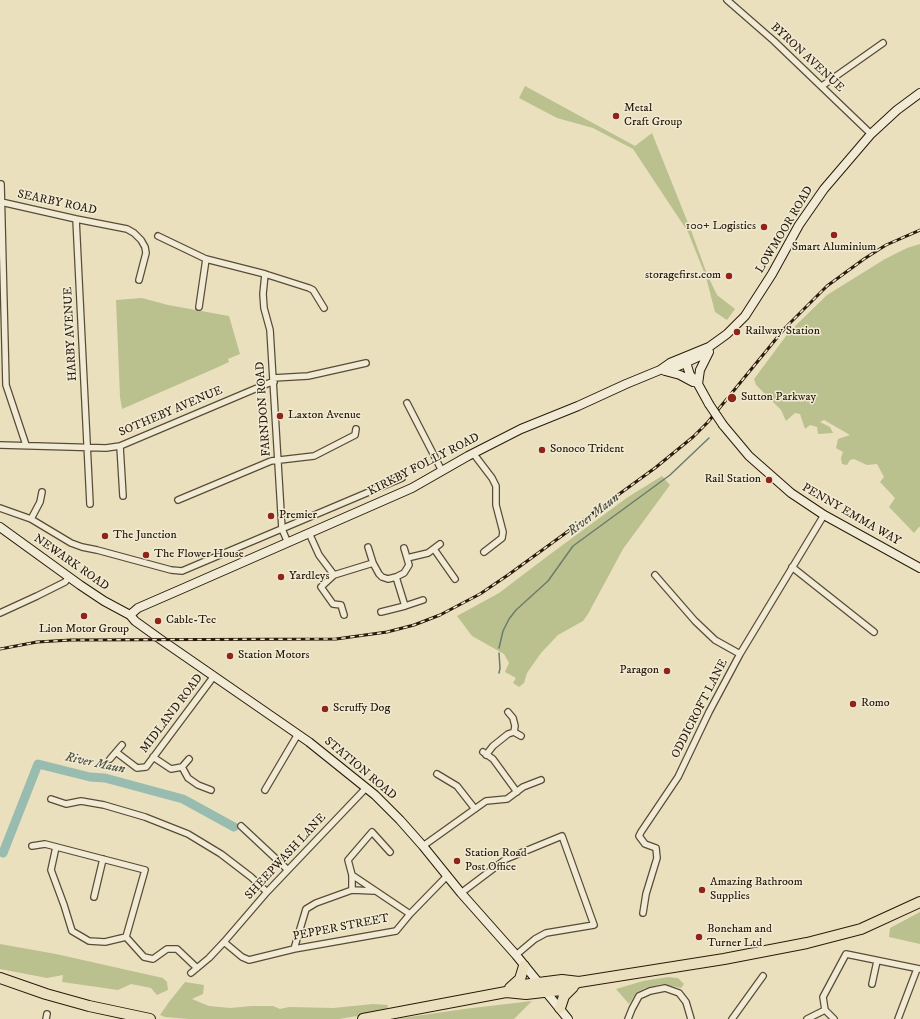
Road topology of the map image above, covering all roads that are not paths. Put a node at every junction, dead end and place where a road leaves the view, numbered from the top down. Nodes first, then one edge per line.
1 (727, 0) edge
2 (883, 43) dead end
3 (822, 86) junction
4 (920, 93) edge
5 (871, 134) junction
6 (1, 184) edge
7 (1, 202) junction
8 (76, 219) junction
9 (158, 236) dead end
10 (206, 259) junction
11 (265, 274) junction
12 (139, 280) dead end
13 (199, 307) dead end
14 (324, 308) dead end
15 (712, 345) junction
16 (687, 360) junction
17 (366, 363) dead end
18 (660, 370) junction
19 (273, 380) junction
20 (698, 384) junction
21 (407, 403) dead end
22 (356, 429) dead end
23 (0, 445) edge
24 (26, 445) junction
25 (120, 446) junction
26 (87, 447) junction
27 (473, 454) junction
28 (278, 460) junction
29 (442, 471) junction
30 (402, 478) dead end
31 (42, 492) dead end
32 (124, 496) dead end
33 (178, 500) dead end
34 (90, 504) dead end
35 (0, 508) edge
36 (824, 515) junction
37 (31, 519) junction
38 (0, 527) edge
39 (282, 529) junction
40 (309, 533) junction
41 (288, 543) junction
42 (440, 544) dead end
43 (368, 547) dead end
44 (404, 548) dead end
45 (434, 549) junction
46 (484, 552) dead end
47 (120, 556) joint
48 (407, 558) junction
49 (373, 564) junction
50 (792, 567) junction
51 (920, 568) edge
52 (334, 575) junction
53 (655, 575) dead end
54 (69, 577) junction
55 (396, 577) junction
56 (455, 579) dead end
57 (423, 600) dead end
58 (404, 606) junction
59 (380, 612) dead end
60 (0, 613) edge
61 (130, 615) junction
62 (344, 615) dead end
63 (874, 632) dead end
64 (740, 654) junction
65 (214, 676) junction
66 (508, 712) dead end
67 (514, 732) junction
68 (298, 734) junction
69 (521, 736) dead end
70 (122, 745) dead end
71 (116, 752) junction
72 (153, 757) junction
73 (110, 759) dead end
74 (189, 759) dead end
75 (182, 767) junction
76 (437, 774) dead end
77 (541, 780) dead end
78 (366, 788) junction
79 (211, 790) dead end
80 (265, 790) dead end
81 (517, 792) junction
82 (58, 794) dead end
83 (475, 809) junction
84 (241, 826) dead end
85 (32, 846) dead end
86 (423, 846) junction
87 (56, 847) junction
88 (390, 852) dead end
89 (103, 859) junction
90 (288, 870) junction
91 (352, 875) junction
92 (448, 876) junction
93 (352, 890) junction
94 (267, 892) junction
95 (374, 892) junction
96 (461, 892) junction
97 (94, 897) dead end
98 (920, 902) edge
99 (643, 913) dead end
100 (410, 914) junction
101 (126, 937) junction
102 (224, 942) junction
103 (294, 949) junction
104 (516, 956) junction
105 (877, 961) junction
106 (524, 966) junction
107 (197, 968) junction
108 (919, 969) edge
109 (191, 973) dead end
110 (762, 976) dead end
111 (0, 978) edge
112 (579, 982) junction
113 (538, 983) junction
114 (872, 984) dead end
115 (506, 992) junction
116 (546, 992) junction
117 (560, 1008) junction
118 (825, 1010) junction
119 (150, 1019) edge
120 (364, 1019) edge
121 (568, 1019) edge
122 (628, 1019) edge
123 (691, 1019) edge
124 (732, 1019) edge
125 (807, 1019) edge
126 (834, 1019) edge
127 (898, 1019) edge

1 - 3 street, BYRON AVENUE
2 - 3 street
3 - 5 street, BYRON AVENUE
4 - 5 main road, LOWMOOR ROAD
5 - 15 main road, LOWMOOR ROAD
6 - 7 street, SEARBY ROAD
7 - 8 street, SEARBY ROAD
7 - 24 street, SEARBY ROAD
8 - 12 street, SEARBY ROAD
8 - 26 street, HARBY AVENUE
9 - 10 street
10 - 11 street
10 - 13 street
11 - 14 street
11 - 19 street, FARNDON ROAD
15 - 16 main road, LOWMOOR ROAD
15 - 20 main road
16 - 18 main road, LOWMOOR ROAD
16 - 20 main road, PENNY EMMA WAY
17 - 19 street, SOTHEBY AVENUE
18 - 20 main road
18 - 27 main road, KIRKBY FOLLY ROAD
19 - 25 street, SOTHEBY AVENUE
19 - 28 street, FARNDON ROAD
20 - 36 main road, PENNY EMMA WAY, bridge
21 - 29 street
22 - 28 street
23 - 24 street
24 - 26 street, SOTHEBY AVENUE
25 - 26 street, SOTHEBY AVENUE
25 - 32 street
26 - 34 street, HARBY AVENUE
27 - 29 main road, KIRKBY FOLLY ROAD
27 - 46 street
28 - 33 street
28 - 39 street, FARNDON ROAD
29 - 40 main road, KIRKBY FOLLY ROAD
30 - 39 street, KIRKBY FOLLY ROAD
31 - 37 street
35 - 37 street, NEWARK ROAD
36 - 50 street, ODDICROFT LANE
36 - 51 main road, PENNY EMMA WAY
37 - 47 street, NEWARK ROAD
38 - 54 main road, NEWARK ROAD
39 - 41 street, FARNDON ROAD
39 - 47 street, KIRKBY FOLLY ROAD
40 - 41 main road, KIRKBY FOLLY ROAD
40 - 52 street
41 - 61 main road, KIRKBY FOLLY ROAD
42 - 45 street
43 - 49 street
44 - 48 street
45 - 48 street
45 - 56 street
48 - 55 street
49 - 52 street
49 - 55 street
50 - 63 street
50 - 64 street, ODDICROFT LANE
52 - 62 street
53 - 64 street
54 - 60 street
54 - 61 main road, NEWARK ROAD
55 - 58 street
57 - 58 street
58 - 59 street
61 - 65 main road, STATION ROAD
64 - 99 street, ODDICROFT LANE
65 - 68 main road, STATION ROAD
65 - 72 street, MIDLAND ROAD
66 - 67 street
67 - 69 street
67 - 81 street
68 - 78 main road, STATION ROAD
68 - 80 street
70 - 71 street
71 - 72 street, MIDLAND ROAD
71 - 73 street
72 - 75 street
74 - 75 street
75 - 79 street
76 - 83 street
77 - 81 street
78 - 86 main road, STATION ROAD
78 - 90 street, SHEEPWASH LANE
81 - 83 street
82 - 94 street
83 - 86 street
84 - 90 street
85 - 87 street
86 - 92 main road, STATION ROAD
87 - 89 street
87 - 101 street
88 - 91 street
89 - 97 street
89 - 101 street
90 - 94 street, SHEEPWASH LANE
91 - 93 street
91 - 95 street
92 - 96 main road, STATION ROAD
92 - 100 street, PEPPER STREET
93 - 95 street
93 - 103 street
94 - 102 street, SHEEPWASH LANE
95 - 100 street
96 - 104 main road, STATION ROAD
96 - 104 street
98 - 112 highway
100 - 103 street, PEPPER STREET
101 - 107 street
102 - 103 street, PEPPER STREET
102 - 107 street, SHEEPWASH LANE
104 - 106 main road, STATION ROAD
105 - 108 street
105 - 114 street
105 - 118 street
106 - 113 main road, STATION ROAD
106 - 115 highway
107 - 109 street, SHEEPWASH LANE
108 - 127 street
110 - 124 street
111 - 119 highway
112 - 113 highway
112 - 116 highway
112 - 117 highway
113 - 115 highway
113 - 116 main road, STATION ROAD
115 - 116 highway
115 - 120 highway
116 - 117 main road, STATION ROAD
117 - 121 main road, STATION ROAD
118 - 125 street
118 - 126 street
122 - 123 street

